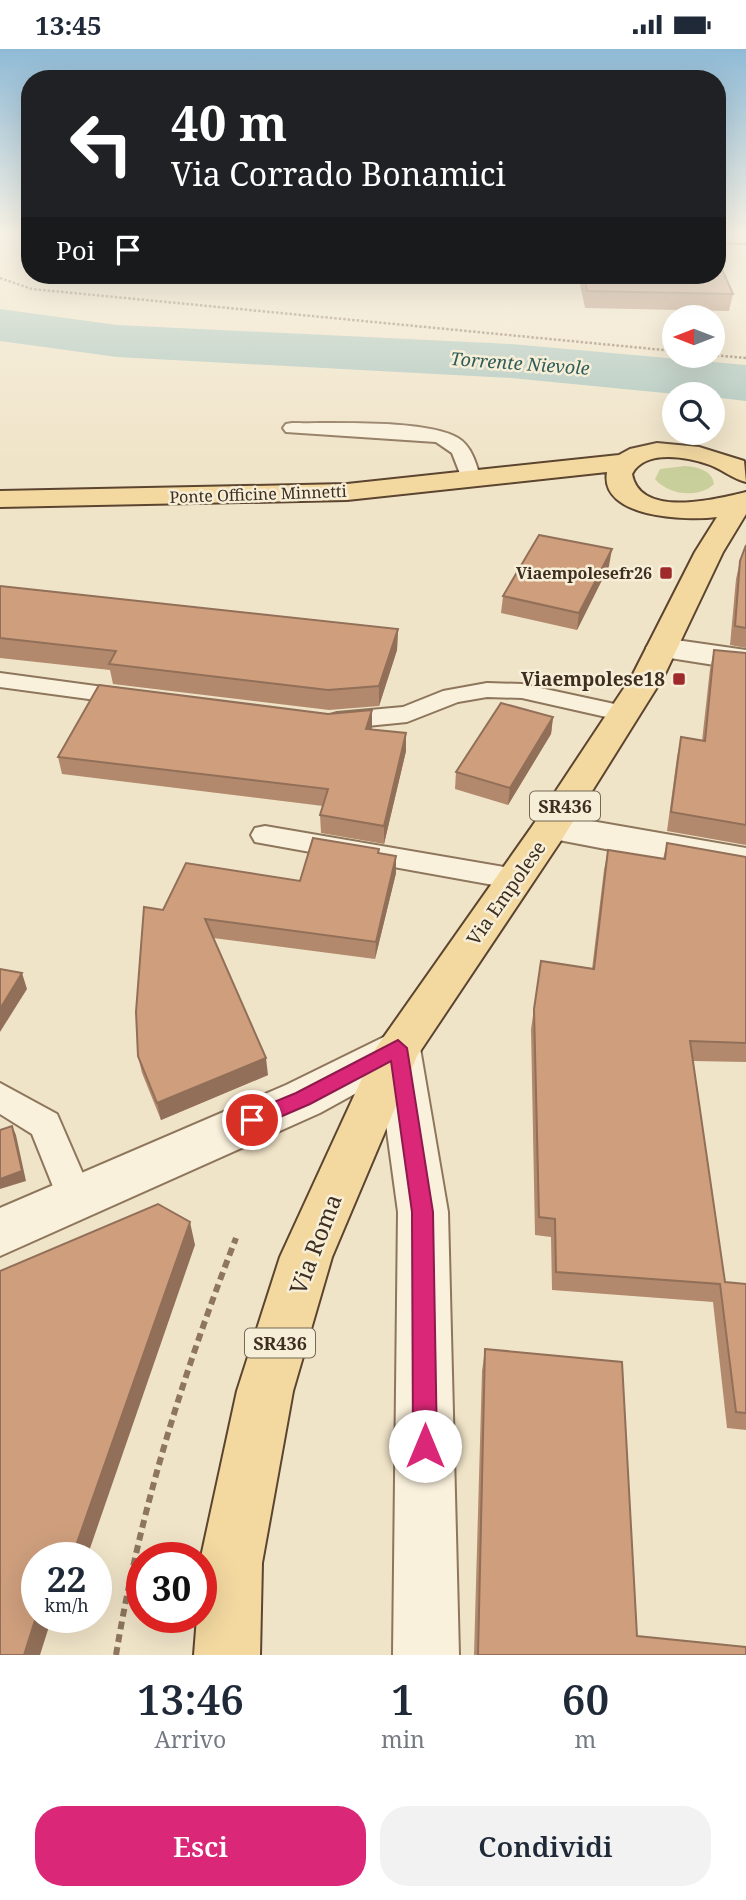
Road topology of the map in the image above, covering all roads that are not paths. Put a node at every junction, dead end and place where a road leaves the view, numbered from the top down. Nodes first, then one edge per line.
1 (292, 428) dead end
2 (746, 446) edge
3 (697, 453) junction
4 (629, 461) junction
5 (746, 474) edge
6 (515, 476) junction
7 (471, 480) junction
8 (633, 496) junction
9 (0, 499) edge
10 (742, 502) edge
11 (689, 513) junction
12 (709, 552) junction
13 (662, 648) junction
14 (746, 660) edge
15 (0, 680) edge
16 (151, 700) edge
17 (624, 713) junction
18 (315, 720) edge
19 (551, 827) junction
20 (265, 835) dead end
21 (746, 862) edge
22 (516, 879) junction
23 (398, 1048) junction
24 (0, 1097) edge
25 (75, 1197) junction
26 (0, 1232) edge
27 (227, 1655) edge
28 (426, 1655) edge

1 - 7 lane
2 - 3 main road
3 - 4 main road
3 - 5 main road
4 - 6 main road, Ponte Officine Minnetti
4 - 8 main road
6 - 7 main road, Ponte Officine Minnetti
6 - 8 main road, Ponte Officine Minnetti
7 - 9 main road, Ponte Officine Minnetti
8 - 11 main road, Via Empolese
10 - 11 main road, Via Empolese
10 - 12 main road, Via Empolese / SR436
11 - 12 main road
12 - 13 main road, Via Empolese / SR436
13 - 14 street
13 - 17 main road, Via Empolese / SR436
15 - 16 lane
17 - 18 lane
17 - 19 main road, Via Empolese / SR436
19 - 21 street
19 - 22 main road, Via Empolese / SR436
20 - 22 lane
22 - 23 main road, Via Empolese / SR436
23 - 25 street
23 - 27 main road, Via Roma / SR436
23 - 28 street
24 - 25 lane
25 - 26 street

